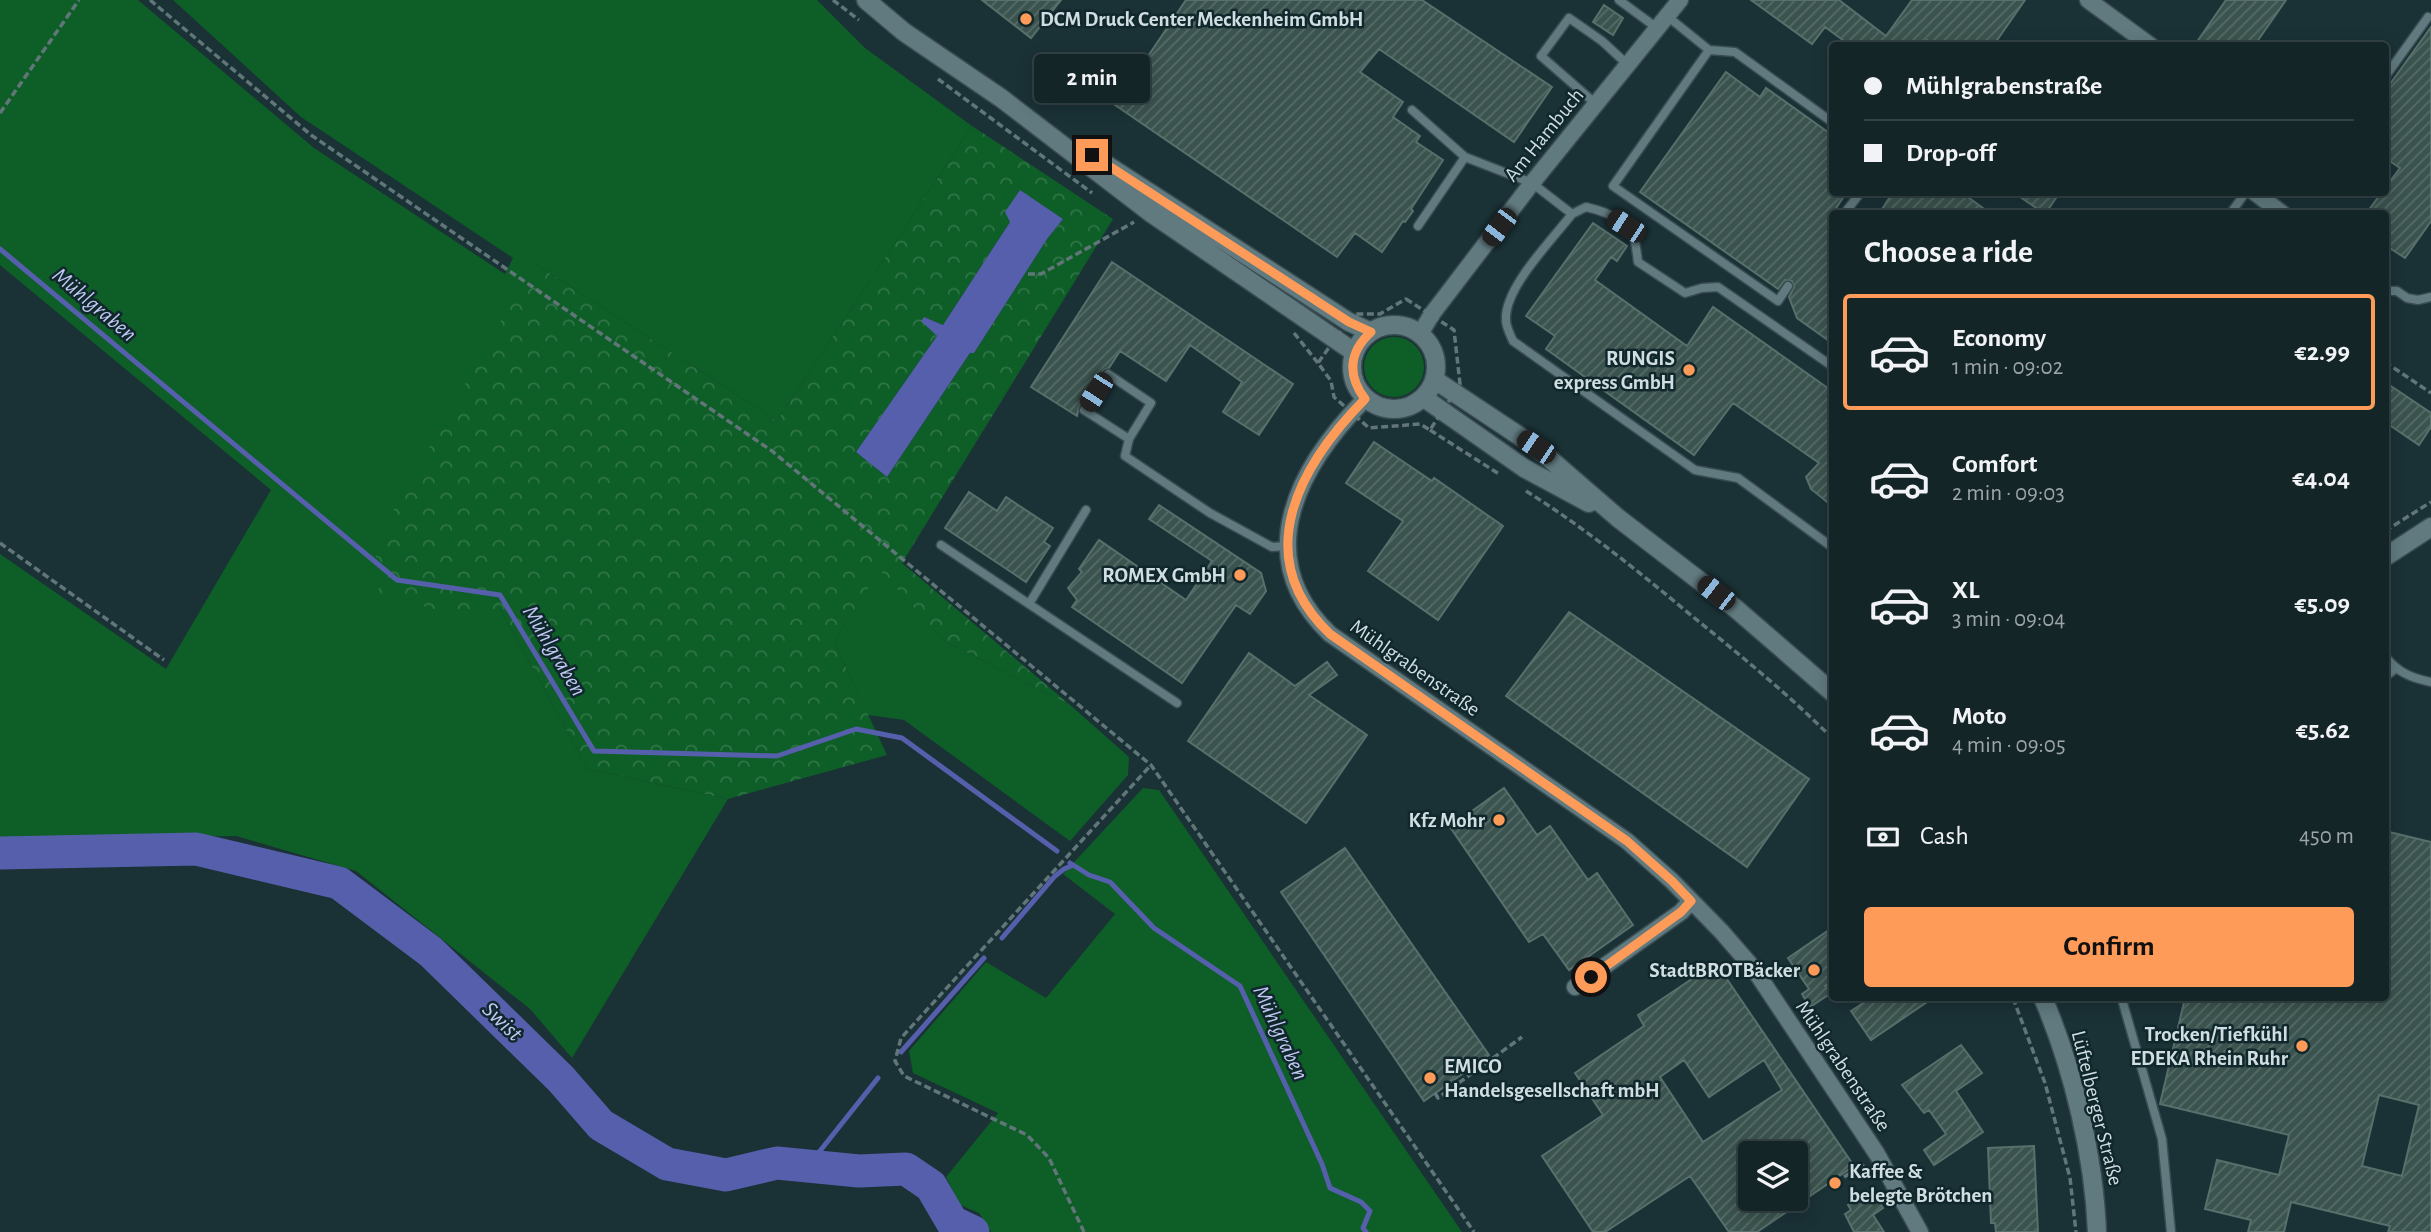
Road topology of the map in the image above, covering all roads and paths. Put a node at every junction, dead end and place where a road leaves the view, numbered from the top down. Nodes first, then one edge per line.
1 (79, 0) edge
2 (150, 0) edge
3 (866, 0) edge
4 (1619, 0) edge
5 (1680, 0) edge
6 (2088, 0) edge
7 (2428, 17) dead end
8 (1662, 22) junction
9 (2146, 42) edge
10 (1709, 50) junction
11 (1628, 65) junction
12 (2389, 71) edge
13 (1001, 98) junction
14 (1596, 104) junction
15 (1412, 110) dead end
16 (0, 113) edge
17 (1829, 120) edge
18 (1465, 157) junction
19 (1532, 183) junction
20 (1858, 196) edge
21 (2259, 196) edge
22 (1847, 210) edge
23 (2278, 210) edge
24 (1151, 213) junction
25 (1572, 214) junction
26 (1418, 226) dead end
27 (1028, 274) dead end
28 (1788, 286) dead end
29 (2389, 290) edge
30 (2431, 297) edge
31 (1432, 314) junction
32 (1349, 322) junction
33 (1371, 332) junction
34 (1420, 334) junction
35 (1337, 339) junction
36 (1354, 352) junction
37 (1829, 364) edge
38 (2389, 365) edge
39 (1435, 380) junction
40 (1454, 393) junction
41 (2431, 393) edge
42 (1424, 398) junction
43 (1365, 399) junction
44 (1442, 412) junction
45 (1351, 414) junction
46 (1430, 430) junction
47 (1129, 439) junction
48 (1507, 480) dead end
49 (1517, 486) dead end
50 (2431, 502) edge
51 (1086, 510) dead end
52 (1618, 518) junction
53 (2431, 527) edge
54 (2389, 528) edge
55 (0, 543) edge
56 (941, 545) dead end
57 (1829, 545) edge
58 (1288, 546) junction
59 (2389, 554) edge
60 (1029, 604) junction
61 (164, 660) dead end
62 (2389, 661) edge
63 (2395, 669) junction
64 (2389, 674) edge
65 (2431, 682) edge
66 (1829, 689) edge
67 (1177, 703) dead end
68 (1829, 735) edge
69 (1151, 765) junction
70 (1691, 901) junction
71 (1575, 987) dead end
72 (2015, 1001) edge
73 (2044, 1001) edge
74 (2123, 1001) edge
75 (1522, 1037) dead end
76 (1435, 1094) dead end
77 (1865, 1163) dead end
78 (1844, 1177) dead end
79 (1084, 1232) edge
80 (1474, 1232) edge
81 (1920, 1232) edge
82 (2076, 1232) edge
83 (2097, 1232) edge
84 (2171, 1232) edge

1 - 16 path
2 - 69 path
3 - 13 main road
4 - 8 lane
5 - 8 street, Am Hambuch
6 - 9 street
7 - 12 lane
8 - 10 lane
8 - 11 street, Am Hambuch
10 - 17 lane
10 - 28 lane
11 - 14 street, Am Hambuch
11 - 14 lane
13 - 24 main road
13 - 32 main road
14 - 19 street, Am Hambuch
15 - 18 lane
18 - 19 lane
18 - 26 lane
19 - 25 lane
19 - 31 street, Am Hambuch
20 - 22 lane
21 - 23 street
24 - 27 path
24 - 35 main road
25 - 37 lane
25 - 57 lane
29 - 30 lane
31 - 32 path
31 - 34 street, Am Hambuch
31 - 40 path
32 - 33 main road
32 - 35 path
33 - 34 main road
33 - 36 main road
34 - 39 main road
35 - 36 main road
35 - 45 path
36 - 43 main road
38 - 41 path
39 - 40 main road
39 - 42 main road
40 - 44 path
40 - 52 main road
42 - 43 main road
42 - 44 main road
43 - 45 street, Mühlgrabenstraße
44 - 46 path
44 - 52 main road
45 - 46 path
45 - 58 street, Mühlgrabenstraße
46 - 48 path
47 - 47 lane
47 - 58 lane
49 - 68 path
50 - 54 path
51 - 60 lane
52 - 66 main road
53 - 59 main road
55 - 61 path
56 - 60 lane
58 - 70 street, Mühlgrabenstraße
60 - 67 lane
62 - 63 lane
63 - 64 lane
63 - 65 lane
69 - 79 path
69 - 80 path
70 - 71 street
70 - 81 street, Mühlgrabenstraße
72 - 82 path
73 - 83 main road, Lüftelberger Straße
74 - 84 lane
75 - 76 path
77 - 78 path

